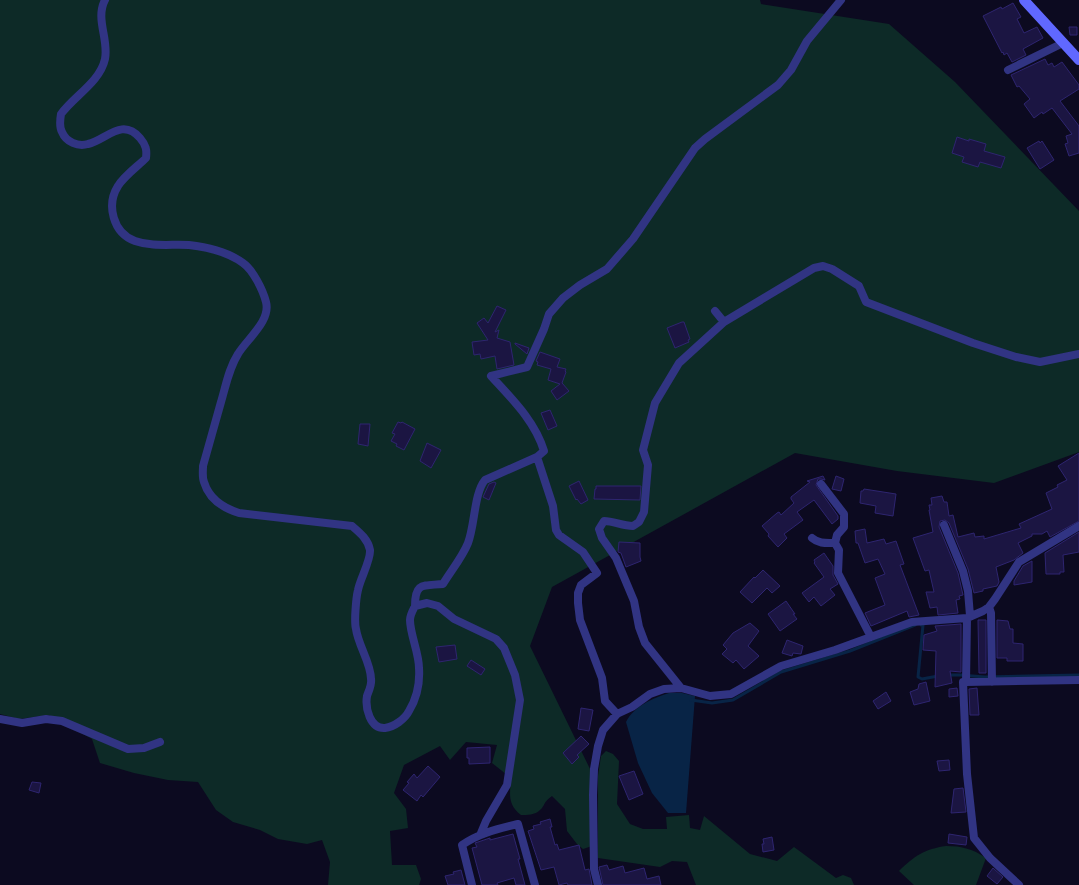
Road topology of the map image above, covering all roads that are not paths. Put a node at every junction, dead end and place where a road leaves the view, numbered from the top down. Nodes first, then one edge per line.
1 (105, 0) edge
2 (840, 0) edge
3 (1024, 0) edge
4 (1063, 43) junction
5 (1079, 60) edge
6 (1008, 70) dead end
7 (715, 312) dead end
8 (724, 322) junction
9 (1079, 354) edge
10 (537, 457) junction
11 (821, 484) dead end
12 (944, 525) dead end
13 (1079, 526) edge
14 (812, 538) dead end
15 (835, 543) junction
16 (415, 606) junction
17 (989, 607) junction
18 (968, 617) junction
19 (871, 637) junction
20 (966, 677) junction
21 (992, 678) junction
22 (1079, 680) edge
23 (681, 688) junction
24 (617, 714) junction
25 (0, 719) edge
26 (160, 742) dead end
27 (481, 833) junction
28 (472, 885) edge
29 (535, 885) edge
30 (598, 885) edge
31 (1019, 885) edge

1 - 16 street
2 - 10 street
3 - 4 main road
4 - 5 main road
4 - 6 street
7 - 8 street
8 - 9 street
8 - 23 street
10 - 16 street
10 - 24 street
11 - 15 street
12 - 18 street
13 - 17 street
14 - 15 street
15 - 19 street
16 - 27 street
17 - 18 street
17 - 21 street
18 - 19 street
18 - 20 street
19 - 23 street
20 - 21 street
20 - 31 street
21 - 22 street
23 - 24 street
24 - 30 street
25 - 26 street
27 - 28 street
27 - 29 street

